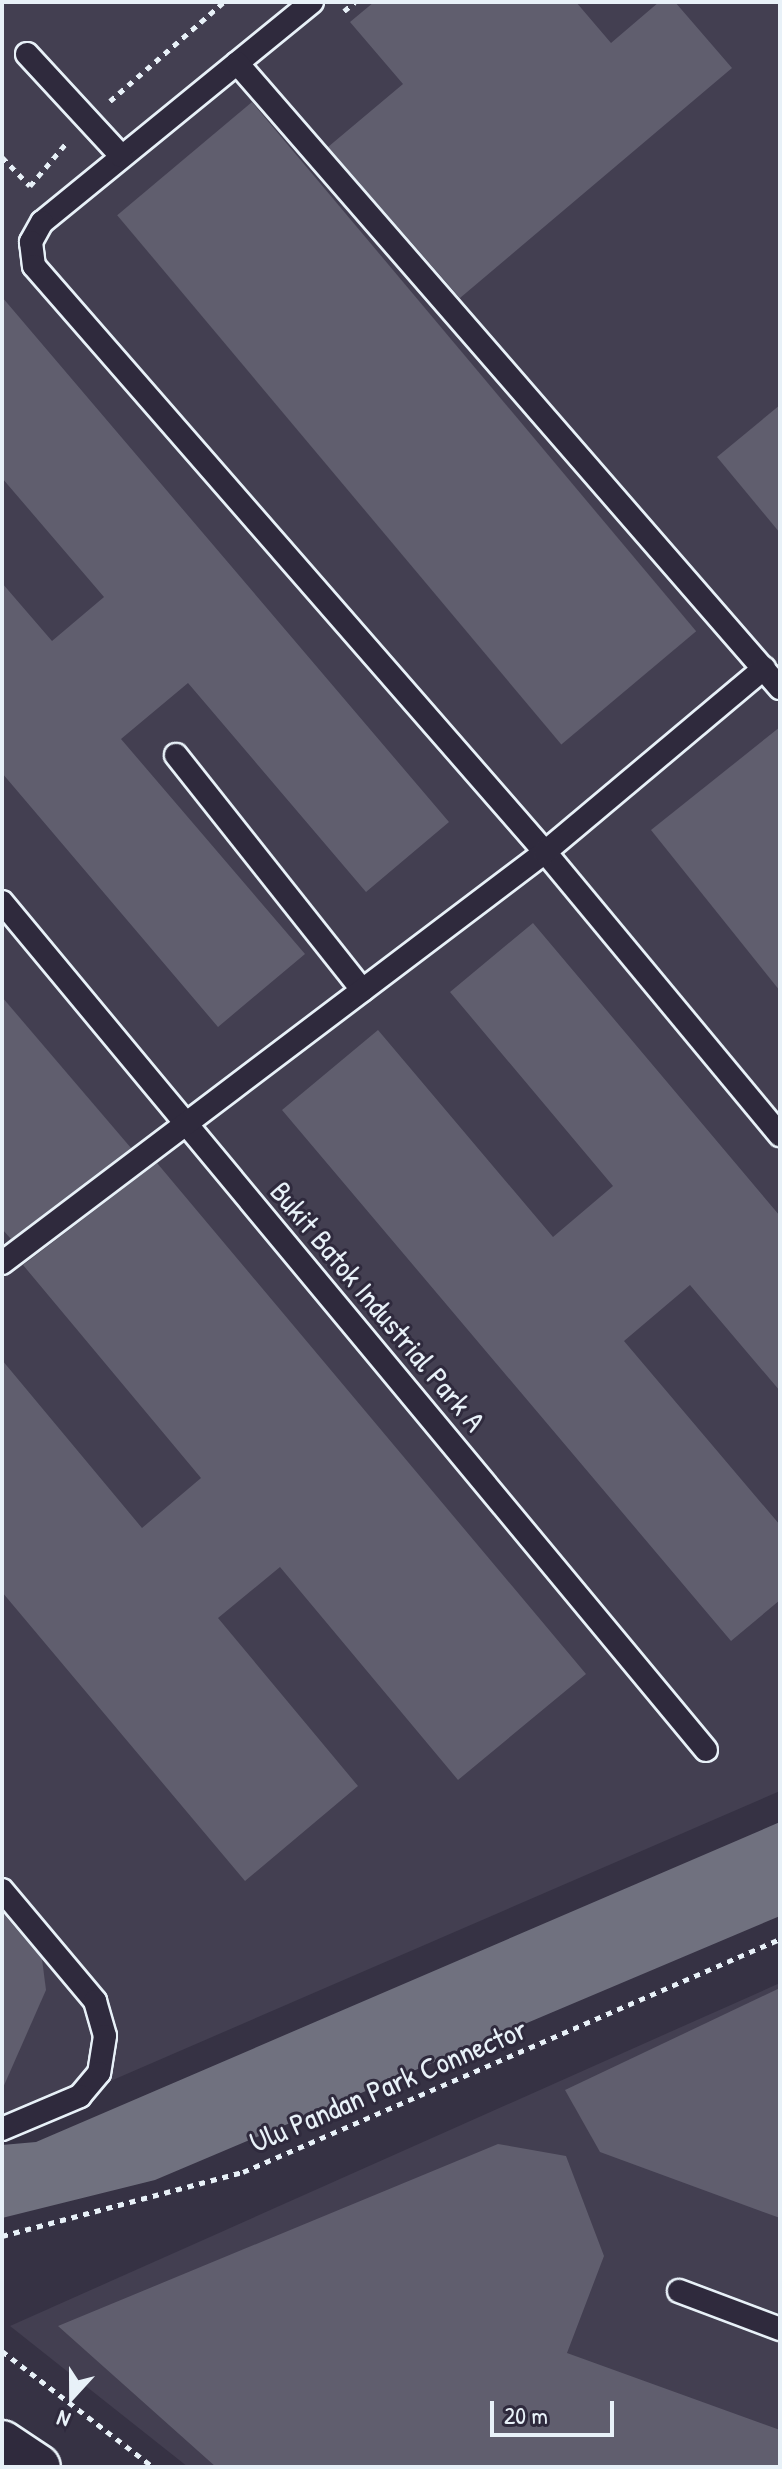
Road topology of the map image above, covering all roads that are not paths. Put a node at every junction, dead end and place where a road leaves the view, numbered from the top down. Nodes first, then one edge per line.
1 (312, 2) edge
2 (27, 54) dead end
3 (237, 63) junction
4 (121, 156) junction
5 (764, 668) junction
6 (780, 688) edge
7 (176, 755) dead end
8 (545, 852) junction
9 (2, 902) edge
10 (362, 990) junction
11 (188, 1123) junction
12 (780, 1135) edge
13 (2, 1263) edge
14 (706, 1750) dead end
15 (2, 1890) edge
16 (2, 2129) edge
17 (679, 2291) dead end
18 (780, 2329) edge
19 (2, 2443) edge
20 (38, 2467) edge

1 - 3 lane
2 - 4 lane
3 - 4 lane
3 - 5 lane
4 - 8 lane
5 - 6 lane
5 - 8 lane
7 - 10 lane
8 - 10 lane
8 - 12 lane
9 - 11 lane, Bukit Batok Industrial Park A
10 - 11 lane
11 - 13 lane
11 - 14 lane, Bukit Batok Industrial Park A
15 - 16 lane
17 - 18 lane
19 - 20 main road

